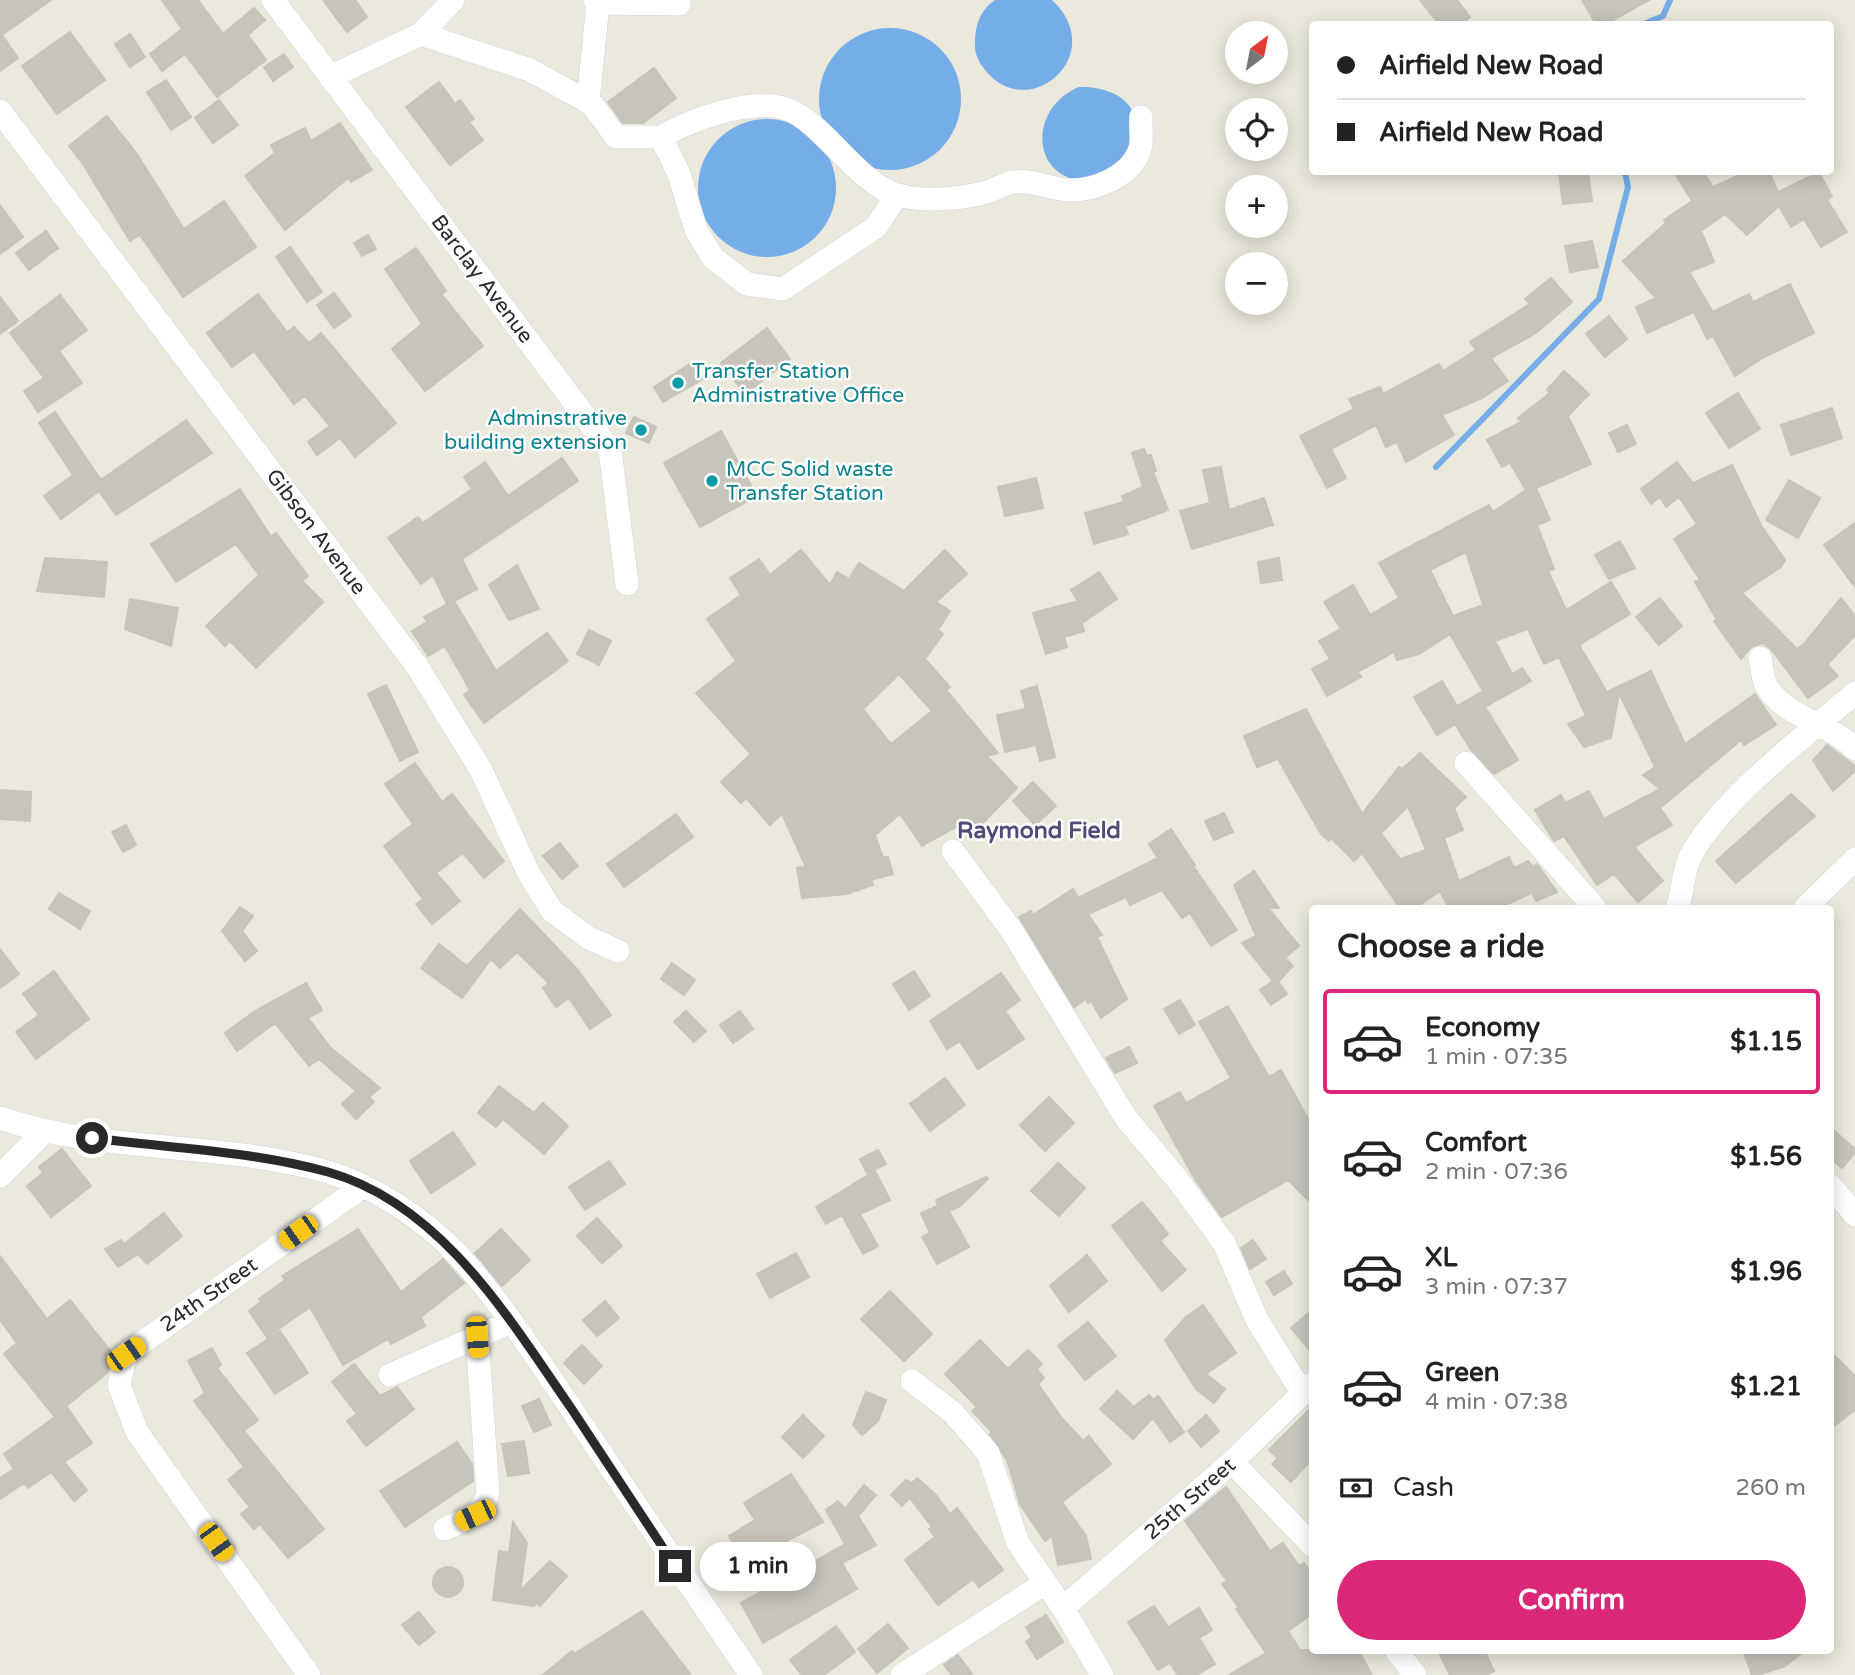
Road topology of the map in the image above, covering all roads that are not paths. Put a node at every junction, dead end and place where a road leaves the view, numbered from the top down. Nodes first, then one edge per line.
1 (273, 0) edge
2 (453, 0) edge
3 (596, 2) edge
4 (679, 4) dead end
5 (421, 34) junction
6 (330, 78) junction
7 (588, 102) junction
8 (0, 111) edge
9 (1140, 117) dead end
10 (661, 137) junction
11 (897, 195) junction
12 (627, 584) dead end
13 (1760, 657) dead end
14 (1855, 693) edge
15 (1818, 724) junction
16 (1855, 749) edge
17 (1466, 763) dead end
18 (953, 851) dead end
19 (1855, 859) edge
20 (1592, 905) edge
21 (1677, 905) edge
22 (1808, 905) edge
23 (618, 951) dead end
24 (0, 1118) edge
25 (43, 1133) junction
26 (0, 1176) edge
27 (362, 1187) junction
28 (1834, 1190) edge
29 (1855, 1215) edge
30 (511, 1322) junction
31 (477, 1337) junction
32 (390, 1375) dead end
33 (912, 1381) dead end
34 (1308, 1389) edge
35 (1232, 1462) junction
36 (445, 1529) dead end
37 (1309, 1542) edge
38 (1044, 1584) junction
39 (1063, 1608) junction
40 (1399, 1654) edge
41 (309, 1675) edge
42 (751, 1675) edge
43 (902, 1675) edge
44 (1102, 1675) edge
45 (1415, 1675) edge

1 - 6 street, Barclay Avenue
2 - 5 street
3 - 4 street
3 - 7 street
5 - 6 street
5 - 7 street
6 - 12 street, Barclay Avenue
7 - 10 street
8 - 23 street, Gibson Avenue
9 - 11 street
10 - 11 street
10 - 11 street
13 - 15 street
14 - 15 street
15 - 16 street
15 - 21 street
17 - 20 street
18 - 34 street
19 - 22 street
24 - 25 street
25 - 26 street
25 - 27 street
27 - 30 street
27 - 41 street, 24th Street
28 - 29 street
30 - 31 street
30 - 42 street
31 - 32 street
31 - 36 street
33 - 38 street
34 - 35 street, 25th Street
35 - 37 street
35 - 39 street, 25th Street
38 - 39 street
38 - 43 street
39 - 44 street
40 - 45 street

